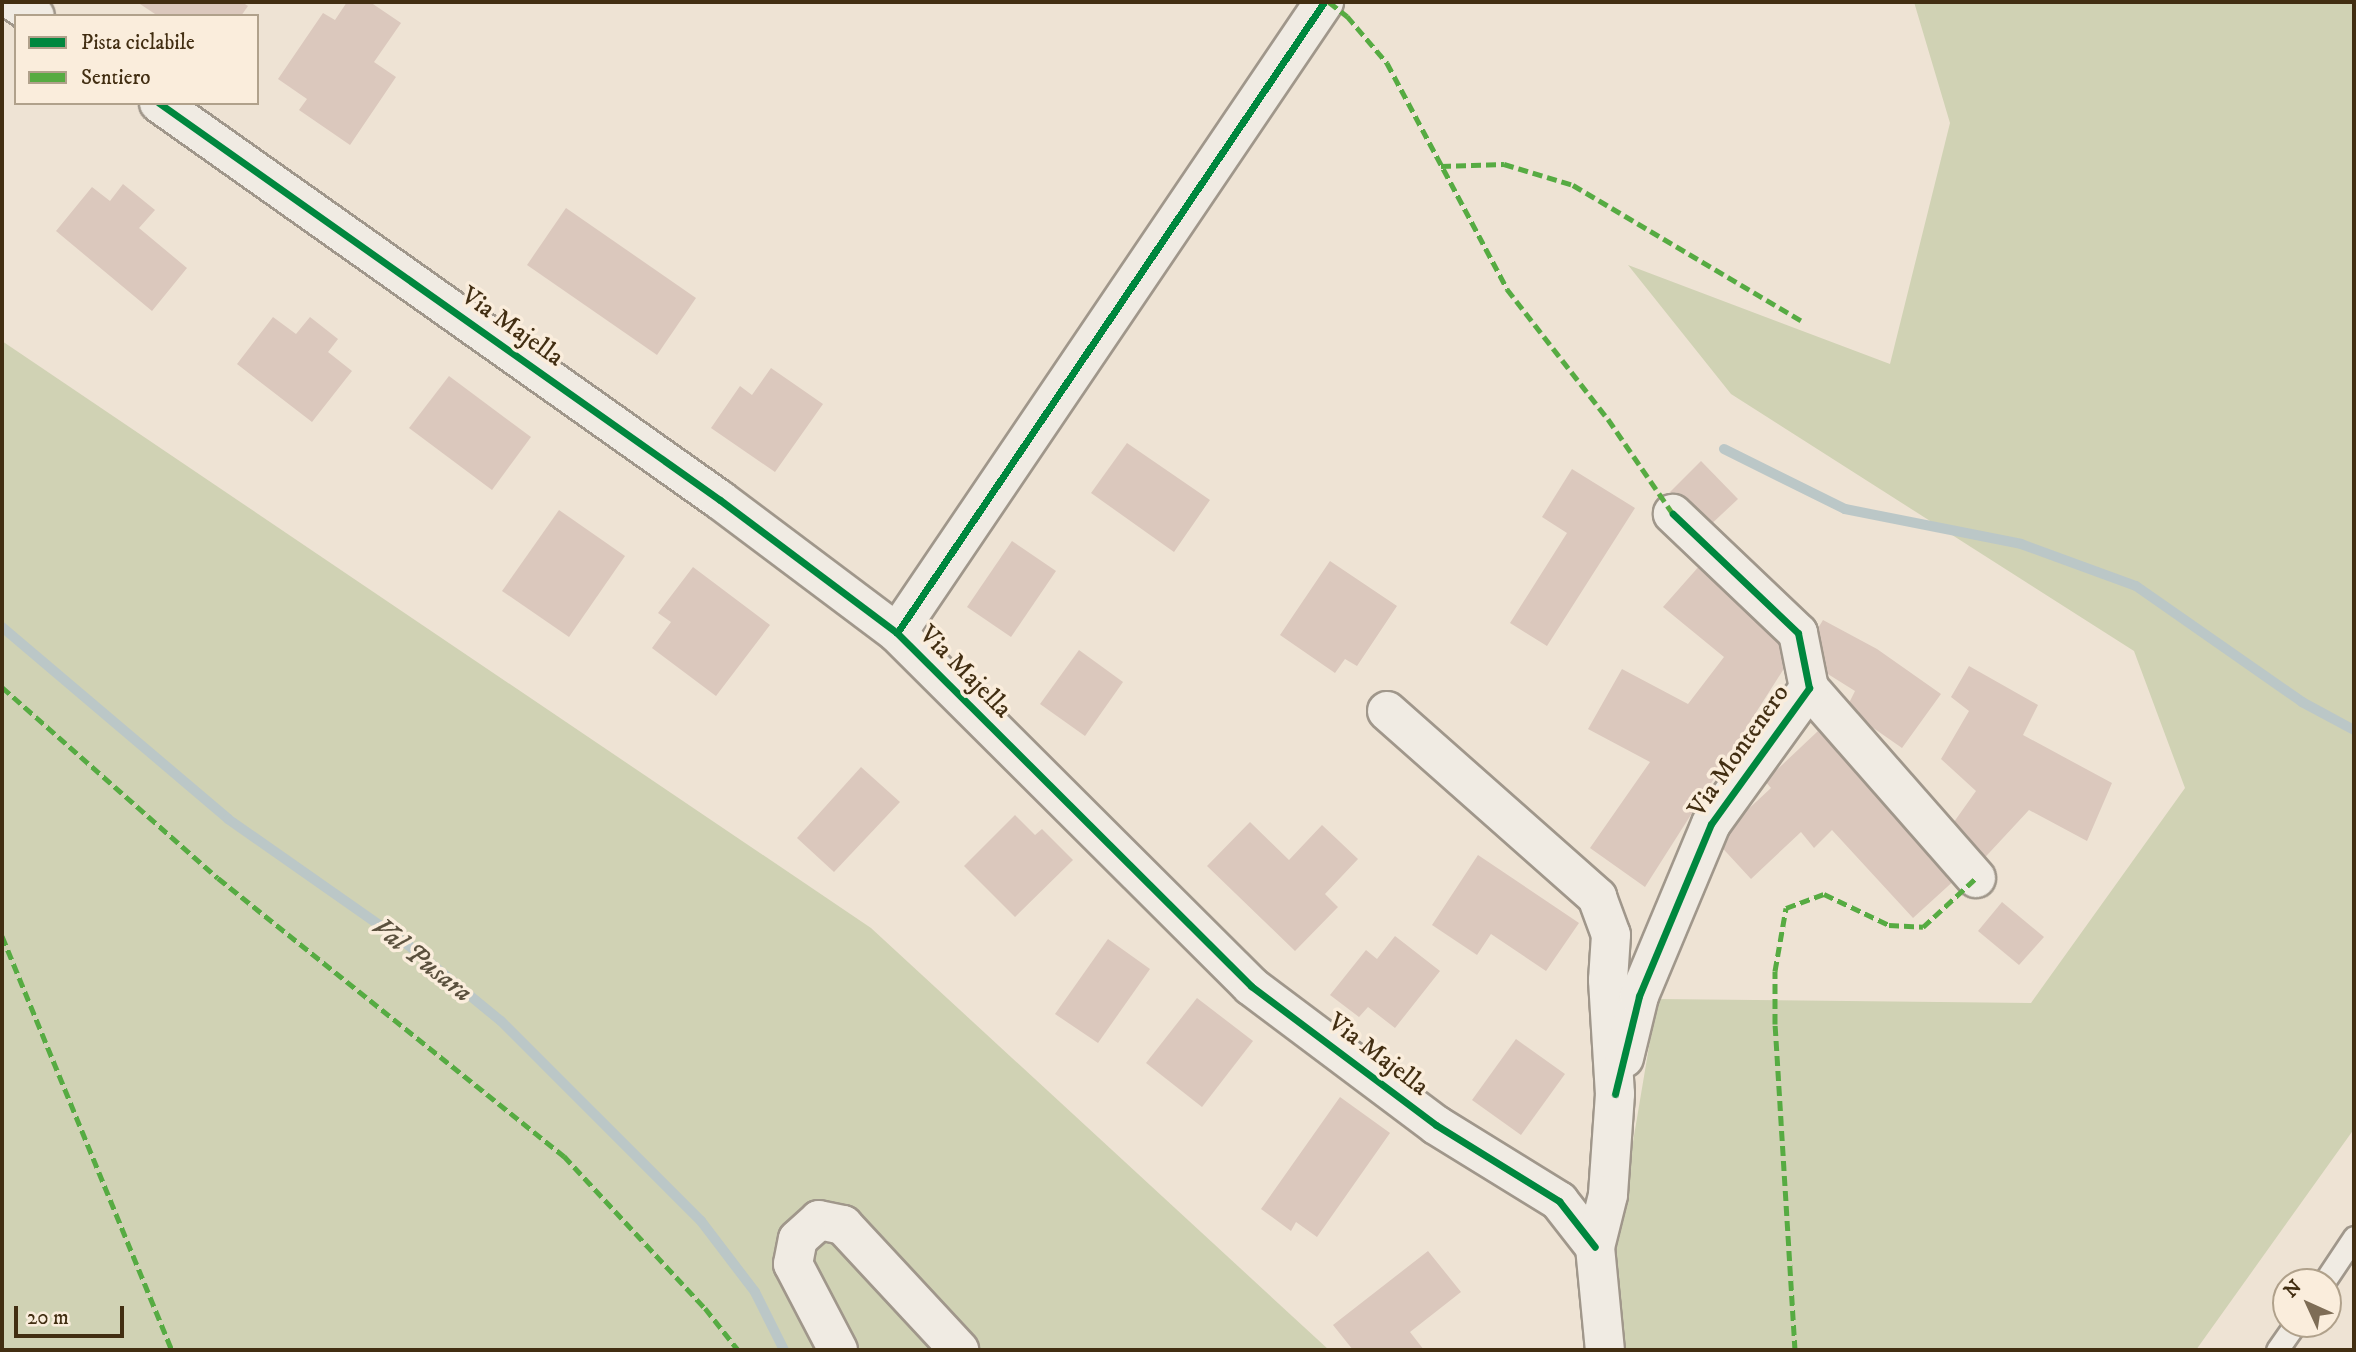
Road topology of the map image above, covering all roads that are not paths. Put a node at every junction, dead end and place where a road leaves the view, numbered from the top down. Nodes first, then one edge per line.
1 (15, 2) edge
2 (1324, 2) edge
3 (32, 14) edge
4 (162, 105) edge
5 (1673, 514) dead end
6 (897, 633) junction
7 (1809, 688) junction
8 (1387, 711) dead end
9 (1976, 878) dead end
10 (1615, 1094) junction
11 (2354, 1237) edge
12 (1595, 1247) junction
13 (2333, 1268) edge
14 (838, 1350) edge
15 (958, 1350) edge
16 (1605, 1350) edge

1 - 3 street
2 - 6 street
4 - 6 street, Via Majella
5 - 7 street, Via Montenero
6 - 12 street, Via Majella
7 - 9 street
7 - 10 street, Via Montenero
8 - 10 street, Via Montenero
10 - 12 street, Via Montenero
11 - 13 lane
12 - 16 street, Via Montenero
14 - 15 street

